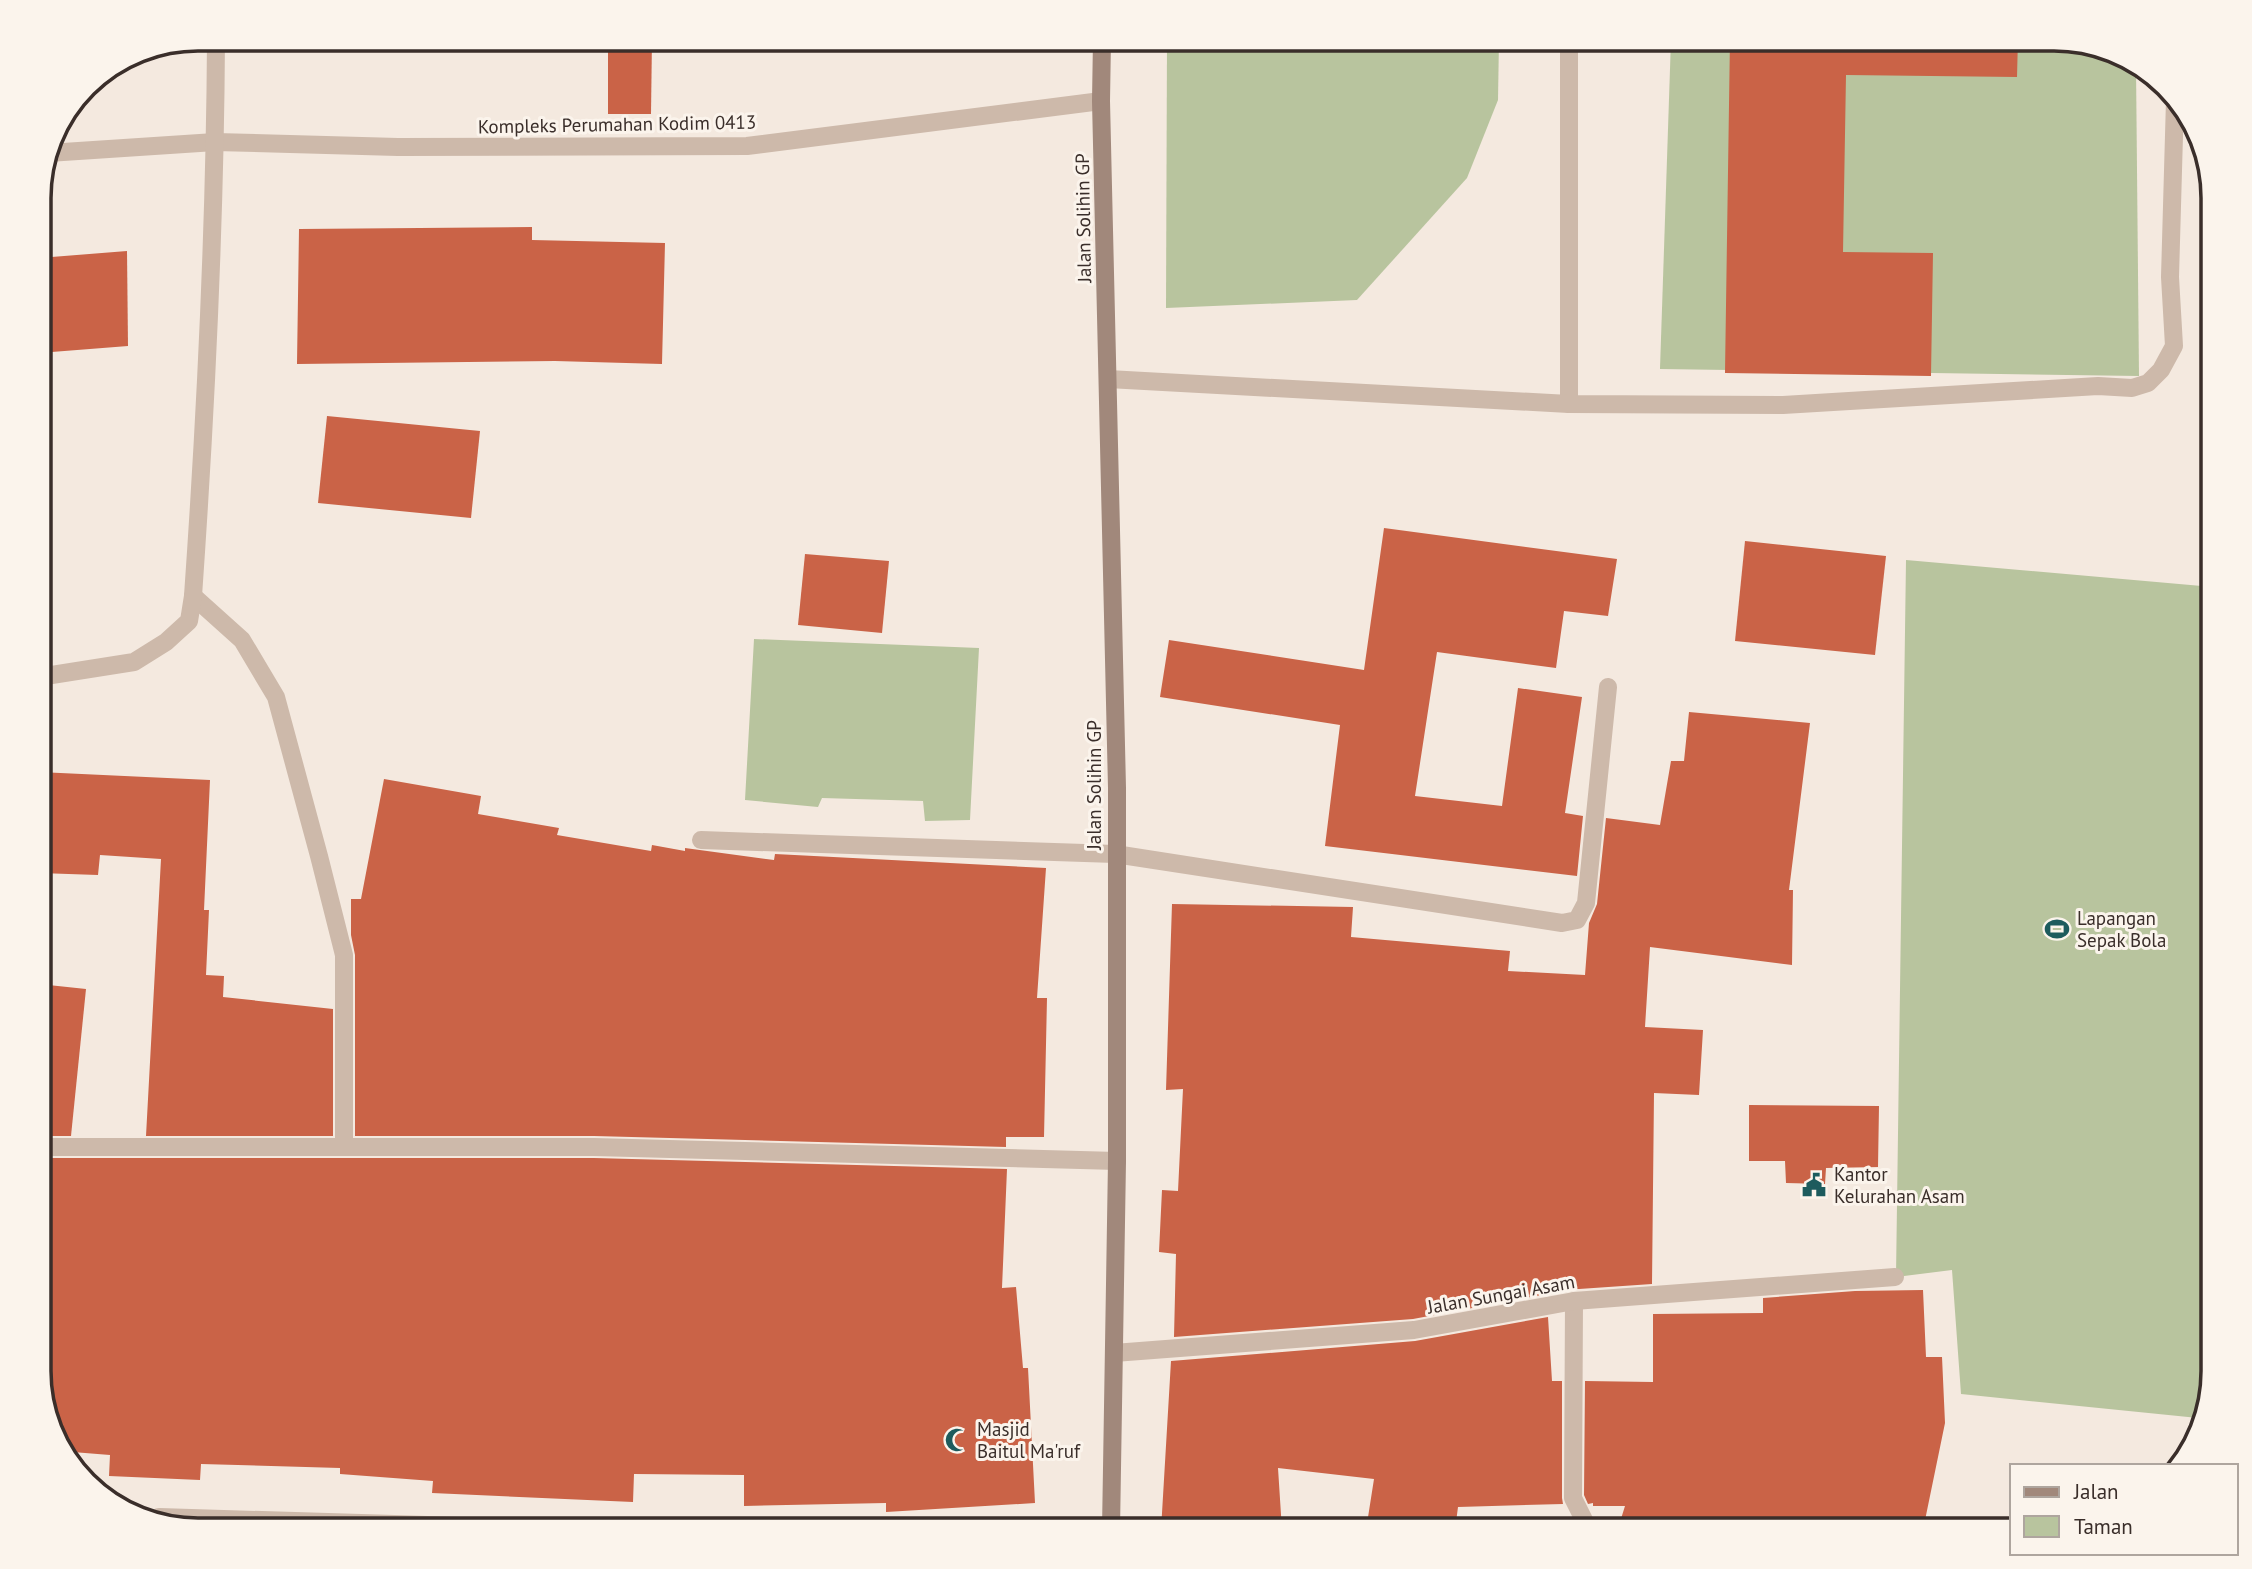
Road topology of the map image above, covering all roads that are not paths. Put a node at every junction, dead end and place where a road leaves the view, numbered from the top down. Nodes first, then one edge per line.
1 (216, 51) edge
2 (1102, 51) edge
3 (1569, 51) edge
4 (1101, 101) junction
5 (2175, 113) edge
6 (215, 142) junction
7 (58, 152) edge
8 (1108, 379) junction
9 (1569, 404) junction
10 (193, 596) junction
11 (51, 675) edge
12 (1608, 687) dead end
13 (701, 840) dead end
14 (1115, 853) junction
15 (51, 1146) edge
16 (344, 1146) junction
17 (1116, 1161) junction
18 (1895, 1277) dead end
19 (1574, 1301) junction
20 (1114, 1353) junction
21 (1111, 1518) edge
22 (1583, 1518) edge

1 - 6 street
2 - 4 main road, Jalan Solihin GP
3 - 9 street
4 - 6 street, Kompleks Perumahan Kodim 0413
4 - 8 main road, Jalan Solihin GP
5 - 9 street
6 - 7 street, Kompleks Perumahan Kodim 0413
6 - 10 street
8 - 9 street
8 - 14 main road, Jalan Solihin GP
10 - 11 street
10 - 16 street
12 - 14 street
13 - 14 street
14 - 17 main road, Jalan Solihin GP
15 - 16 street
16 - 17 street
17 - 20 main road, Jalan Solihin GP
18 - 19 street, Jalan Sungai Asam
19 - 20 street, Jalan Sungai Asam
19 - 22 street
20 - 21 main road, Jalan Solihin GP

